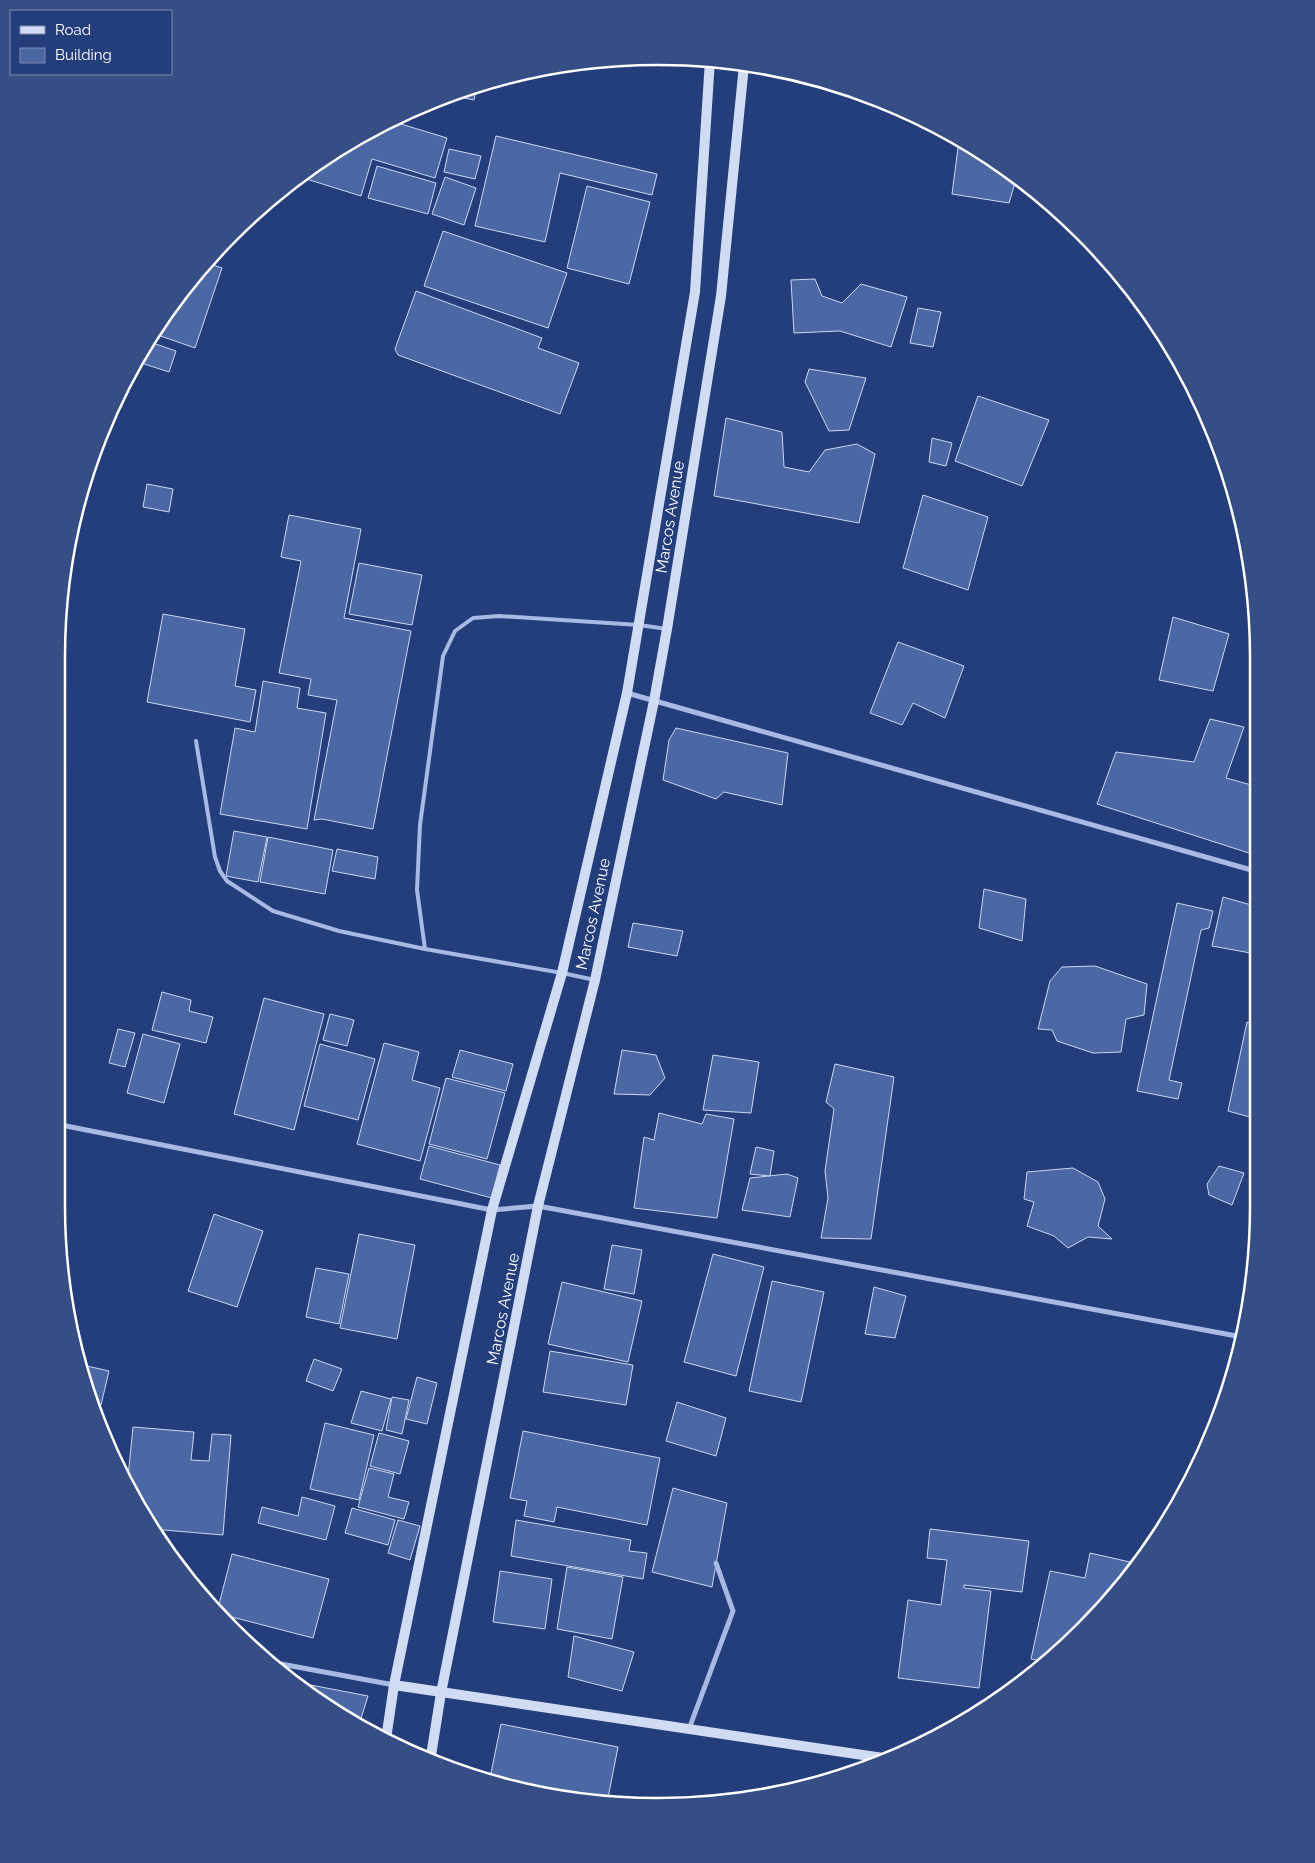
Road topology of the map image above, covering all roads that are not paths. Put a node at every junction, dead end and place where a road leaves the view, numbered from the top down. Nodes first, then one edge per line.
1 (710, 67) edge
2 (743, 71) edge
3 (639, 625) junction
4 (667, 629) junction
5 (627, 694) junction
6 (654, 701) junction
7 (196, 741) dead end
8 (1250, 870) edge
9 (425, 949) junction
10 (562, 973) junction
11 (595, 980) junction
12 (65, 1126) edge
13 (538, 1206) junction
14 (492, 1210) junction
15 (1235, 1336) edge
16 (716, 1563) dead end
17 (283, 1664) edge
18 (394, 1685) junction
19 (441, 1692) junction
20 (689, 1729) junction
21 (387, 1733) edge
22 (431, 1753) edge
23 (874, 1757) edge

1 - 3 main road, Marcos Avenue
2 - 4 main road, Marcos Avenue
3 - 4 lane
3 - 5 main road, Marcos Avenue
3 - 9 lane
4 - 6 main road, Marcos Avenue
5 - 6 street
5 - 10 main road, Marcos Avenue
6 - 8 street
6 - 11 main road, Marcos Avenue
7 - 9 lane
9 - 10 lane
10 - 11 lane
10 - 14 main road, Marcos Avenue
11 - 13 main road, Marcos Avenue
12 - 14 street
13 - 14 street
13 - 15 street
13 - 19 main road, Marcos Avenue
14 - 18 main road, Marcos Avenue
16 - 20 street
17 - 18 street
18 - 19 main road
18 - 21 main road, Marcos Avenue
19 - 20 main road
19 - 22 main road, Marcos Avenue
20 - 23 main road

